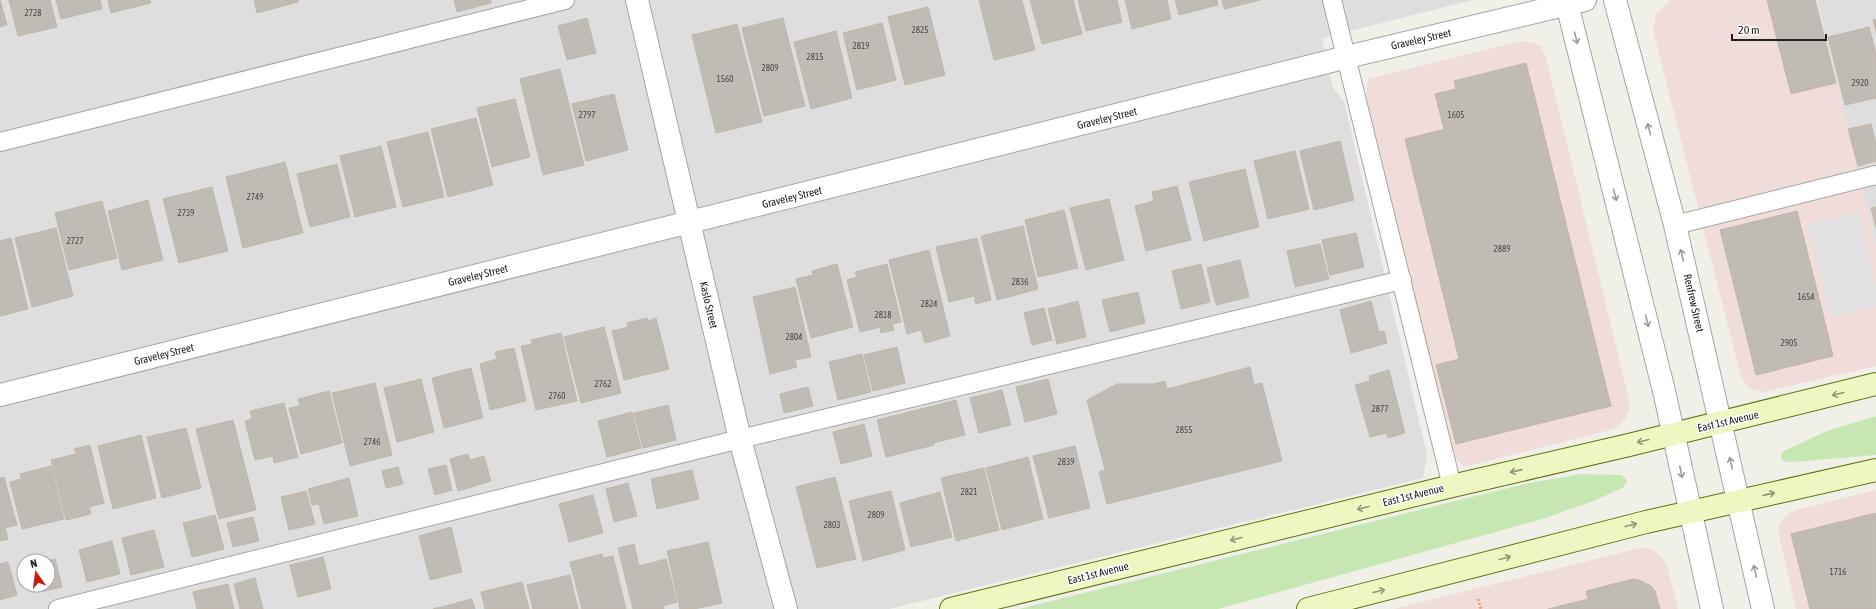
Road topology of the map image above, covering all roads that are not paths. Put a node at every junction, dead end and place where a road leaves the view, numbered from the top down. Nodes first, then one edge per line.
1 (565, 0) edge
2 (637, 0) edge
3 (1332, 0) edge
4 (1615, 0) edge
5 (1573, 1) edge
6 (1347, 57) junction
7 (0, 142) edge
8 (1876, 175) edge
9 (690, 223) junction
10 (1675, 224) junction
11 (1402, 280) junction
12 (1876, 384) edge
13 (0, 395) edge
14 (1722, 422) junction
15 (1673, 434) junction
16 (740, 439) junction
17 (1876, 470) edge
18 (1452, 486) junction
19 (1739, 501) junction
20 (1690, 512) junction
21 (58, 609) edge
22 (786, 609) edge
23 (950, 609) edge
24 (1308, 609) edge
25 (1712, 609) edge
26 (1763, 609) edge

1 - 7 lane
2 - 9 street, Kaslo Street
3 - 6 lane
10 -> 4 street, Renfrew Street
5 - 6 street, Graveley Street
5 -> 15 street
6 - 9 street, Graveley Street
6 - 11 lane
8 - 10 lane
9 - 13 street, Graveley Street
9 - 16 street, Kaslo Street
14 -> 10 street, Renfrew Street
11 - 16 lane
11 - 18 lane
12 -> 14 main road, East 1st Avenue
14 - 15 main road, East 1st Avenue
19 -> 14 street, Renfrew Street
15 -> 18 main road, East 1st Avenue
15 -> 20 street
16 - 21 lane
16 - 22 street, Kaslo Street
19 -> 17 main road
18 -> 23 main road, East 1st Avenue
19 - 20 main road
26 -> 19 street, Renfrew Street
24 -> 20 main road
20 - 25 street

